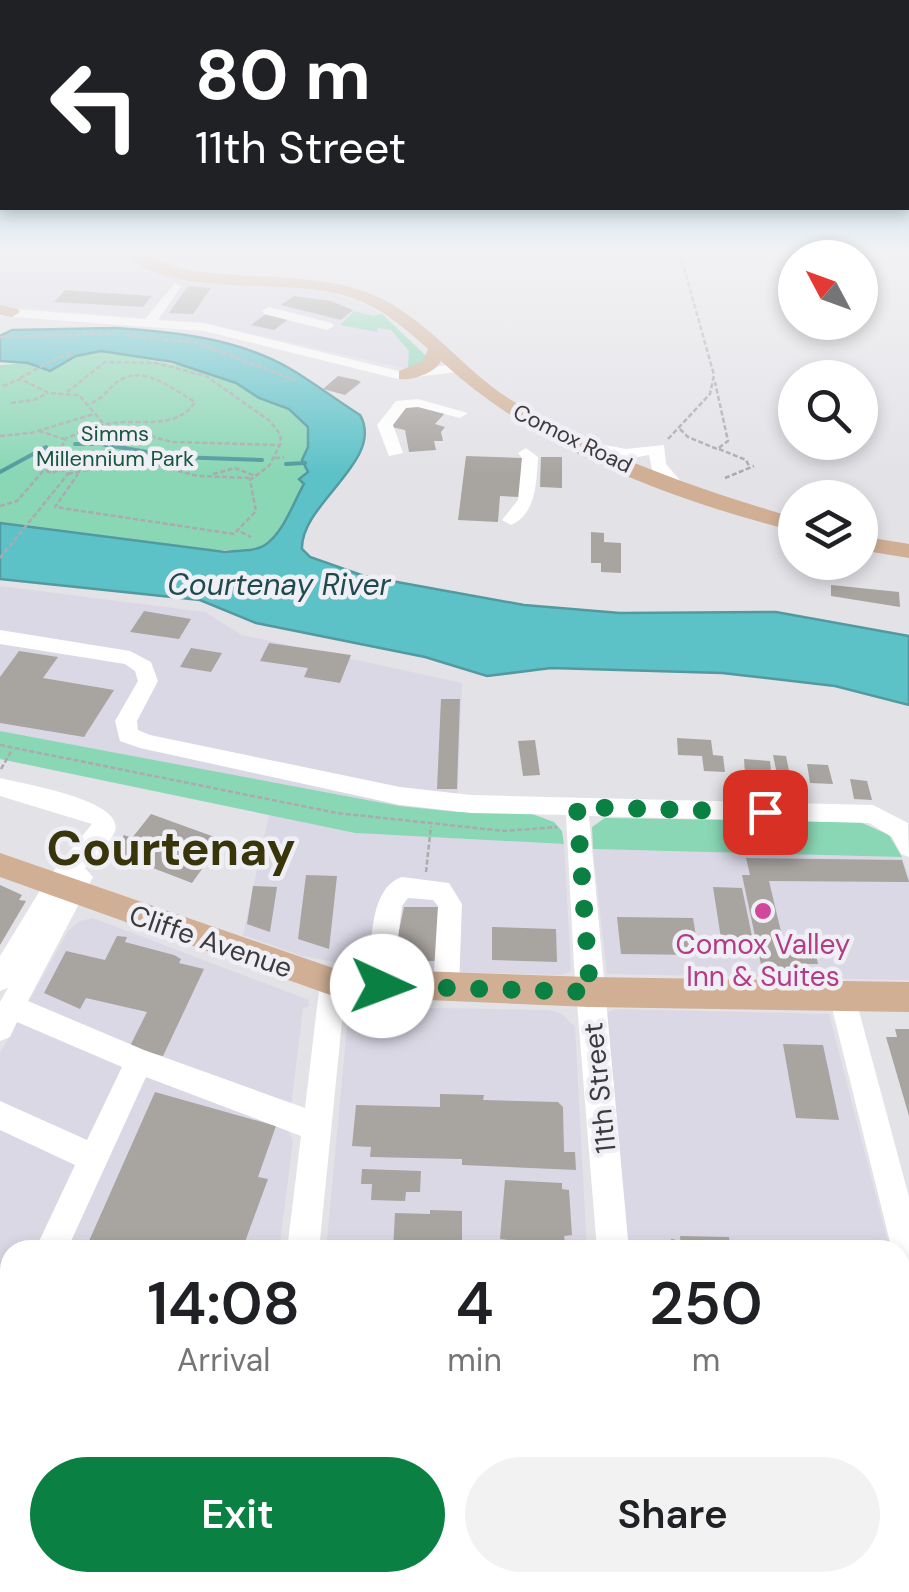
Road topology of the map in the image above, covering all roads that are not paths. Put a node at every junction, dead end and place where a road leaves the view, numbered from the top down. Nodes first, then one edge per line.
1 (174, 324) edge
2 (297, 324) edge
3 (320, 324) edge
4 (408, 324) edge
5 (327, 326) dead end
6 (272, 344) junction
7 (436, 349) junction
8 (335, 360) junction
9 (457, 368) junction
10 (408, 376) junction
11 (376, 381) dead end
12 (668, 439) junction
13 (582, 446) junction
14 (395, 453) dead end
15 (526, 454) dead end
16 (634, 468) junction
17 (676, 485) junction
18 (778, 519) edge
19 (511, 520) dead end
20 (878, 547) edge
21 (909, 552) edge
22 (0, 636) edge
23 (0, 787) edge
24 (568, 817) junction
25 (909, 848) edge
26 (0, 865) edge
27 (65, 889) junction
28 (1, 974) edge
29 (333, 982) junction
30 (382, 986) junction
31 (446, 988) junction
32 (590, 992) junction
33 (842, 996) junction
34 (909, 997) edge
35 (6, 1018) edge
36 (139, 1060) junction
37 (0, 1115) edge
38 (316, 1127) junction
39 (94, 1158) junction
40 (56, 1240) edge
41 (304, 1240) edge
42 (612, 1240) edge
43 (905, 1240) edge

1 - 6 street
2 - 6 street
3 - 5 street
4 - 7 main road, Comox Road
6 - 8 street
7 - 9 main road, Comox Road
7 - 10 main road
8 - 10 street
8 - 11 street
9 - 10 street
9 - 13 main road, Comox Road
10 - 14 street
12 - 13 street
12 - 16 street
12 - 17 street
13 - 16 main road, Comox Road
15 - 19 street
16 - 17 main road, Comox Road
17 - 18 main road, Comox Road
20 - 21 main road
22 - 24 street
23 - 27 street
24 - 25 street
24 - 32 street, 11th Street
26 - 27 main road, Cliffe Avenue
27 - 28 street
27 - 29 main road, Cliffe Avenue
27 - 35 street
29 - 30 main road, Cliffe Avenue
29 - 38 street
30 - 31 main road, Cliffe Avenue
30 - 31 street
31 - 32 main road, Cliffe Avenue
32 - 33 main road, Cliffe Avenue
32 - 42 street, 11th Street
33 - 34 main road, Cliffe Avenue
33 - 43 street
35 - 36 street
36 - 38 street
36 - 39 street
37 - 39 street
38 - 41 street
39 - 40 street

